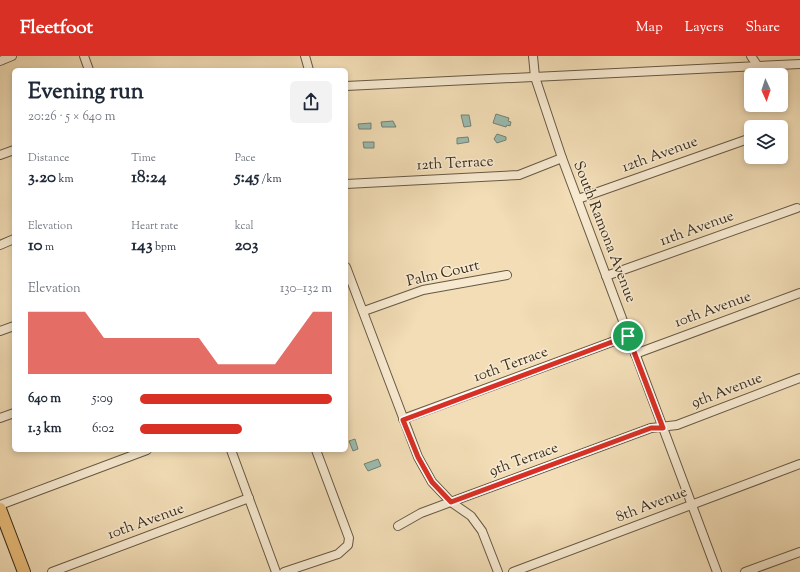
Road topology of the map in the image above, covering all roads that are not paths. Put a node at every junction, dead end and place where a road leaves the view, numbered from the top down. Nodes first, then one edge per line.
1 (12, 56) edge
2 (84, 56) edge
3 (305, 56) edge
4 (532, 56) edge
5 (751, 56) edge
6 (0, 61) edge
7 (800, 64) edge
8 (757, 65) junction
9 (89, 68) edge
10 (309, 68) edge
11 (535, 76) junction
12 (348, 86) edge
13 (744, 140) edge
14 (12, 151) edge
15 (0, 155) edge
16 (562, 158) junction
17 (348, 184) edge
18 (578, 199) junction
19 (797, 208) dead end
20 (12, 240) edge
21 (0, 245) edge
22 (348, 272) edge
23 (507, 275) dead end
24 (606, 276) junction
25 (800, 293) edge
26 (364, 311) junction
27 (12, 327) edge
28 (0, 331) edge
29 (628, 336) junction
30 (635, 354) junction
31 (800, 378) edge
32 (12, 414) edge
33 (0, 418) edge
34 (403, 420) junction
35 (663, 428) junction
36 (141, 452) edge
37 (232, 452) edge
38 (317, 452) edge
39 (800, 464) edge
40 (249, 498) junction
41 (451, 502) junction
42 (0, 505) edge
43 (691, 505) junction
44 (0, 509) edge
45 (398, 526) dead end
46 (800, 552) edge
47 (24, 572) edge
48 (52, 572) edge
49 (276, 572) edge
50 (284, 572) edge
51 (498, 572) edge
52 (513, 572) edge
53 (717, 572) edge
54 (745, 572) edge

1 - 6 street
2 - 9 street
3 - 10 street
4 - 11 street, South Ramona Avenue
5 - 8 street
7 - 8 street
8 - 11 street
11 - 12 street
11 - 16 street, South Ramona Avenue
13 - 18 street, 12th Avenue
14 - 15 street
16 - 17 street, 12th Terrace
16 - 18 street, South Ramona Avenue
18 - 24 street, South Ramona Avenue
19 - 24 street, 11th Avenue
20 - 21 street
22 - 26 street
23 - 26 street, Palm Court
24 - 29 street, South Ramona Avenue
25 - 30 street, 10th Avenue
26 - 34 street
27 - 28 street
29 - 30 street, South Ramona Avenue
29 - 34 street, 10th Terrace
30 - 35 street, South Ramona Avenue
31 - 35 street, 9th Avenue
32 - 33 street
34 - 41 street
35 - 41 street, 9th Terrace
35 - 43 street, South Ramona Avenue
36 - 42 street
37 - 40 street
38 - 50 street
39 - 43 street, 8th Avenue
40 - 48 street, 10th Avenue
40 - 49 street
41 - 45 street, 9th Terrace
41 - 51 street
43 - 52 street, 8th Avenue
43 - 53 street, South Ramona Avenue
44 - 47 main road
46 - 54 street

